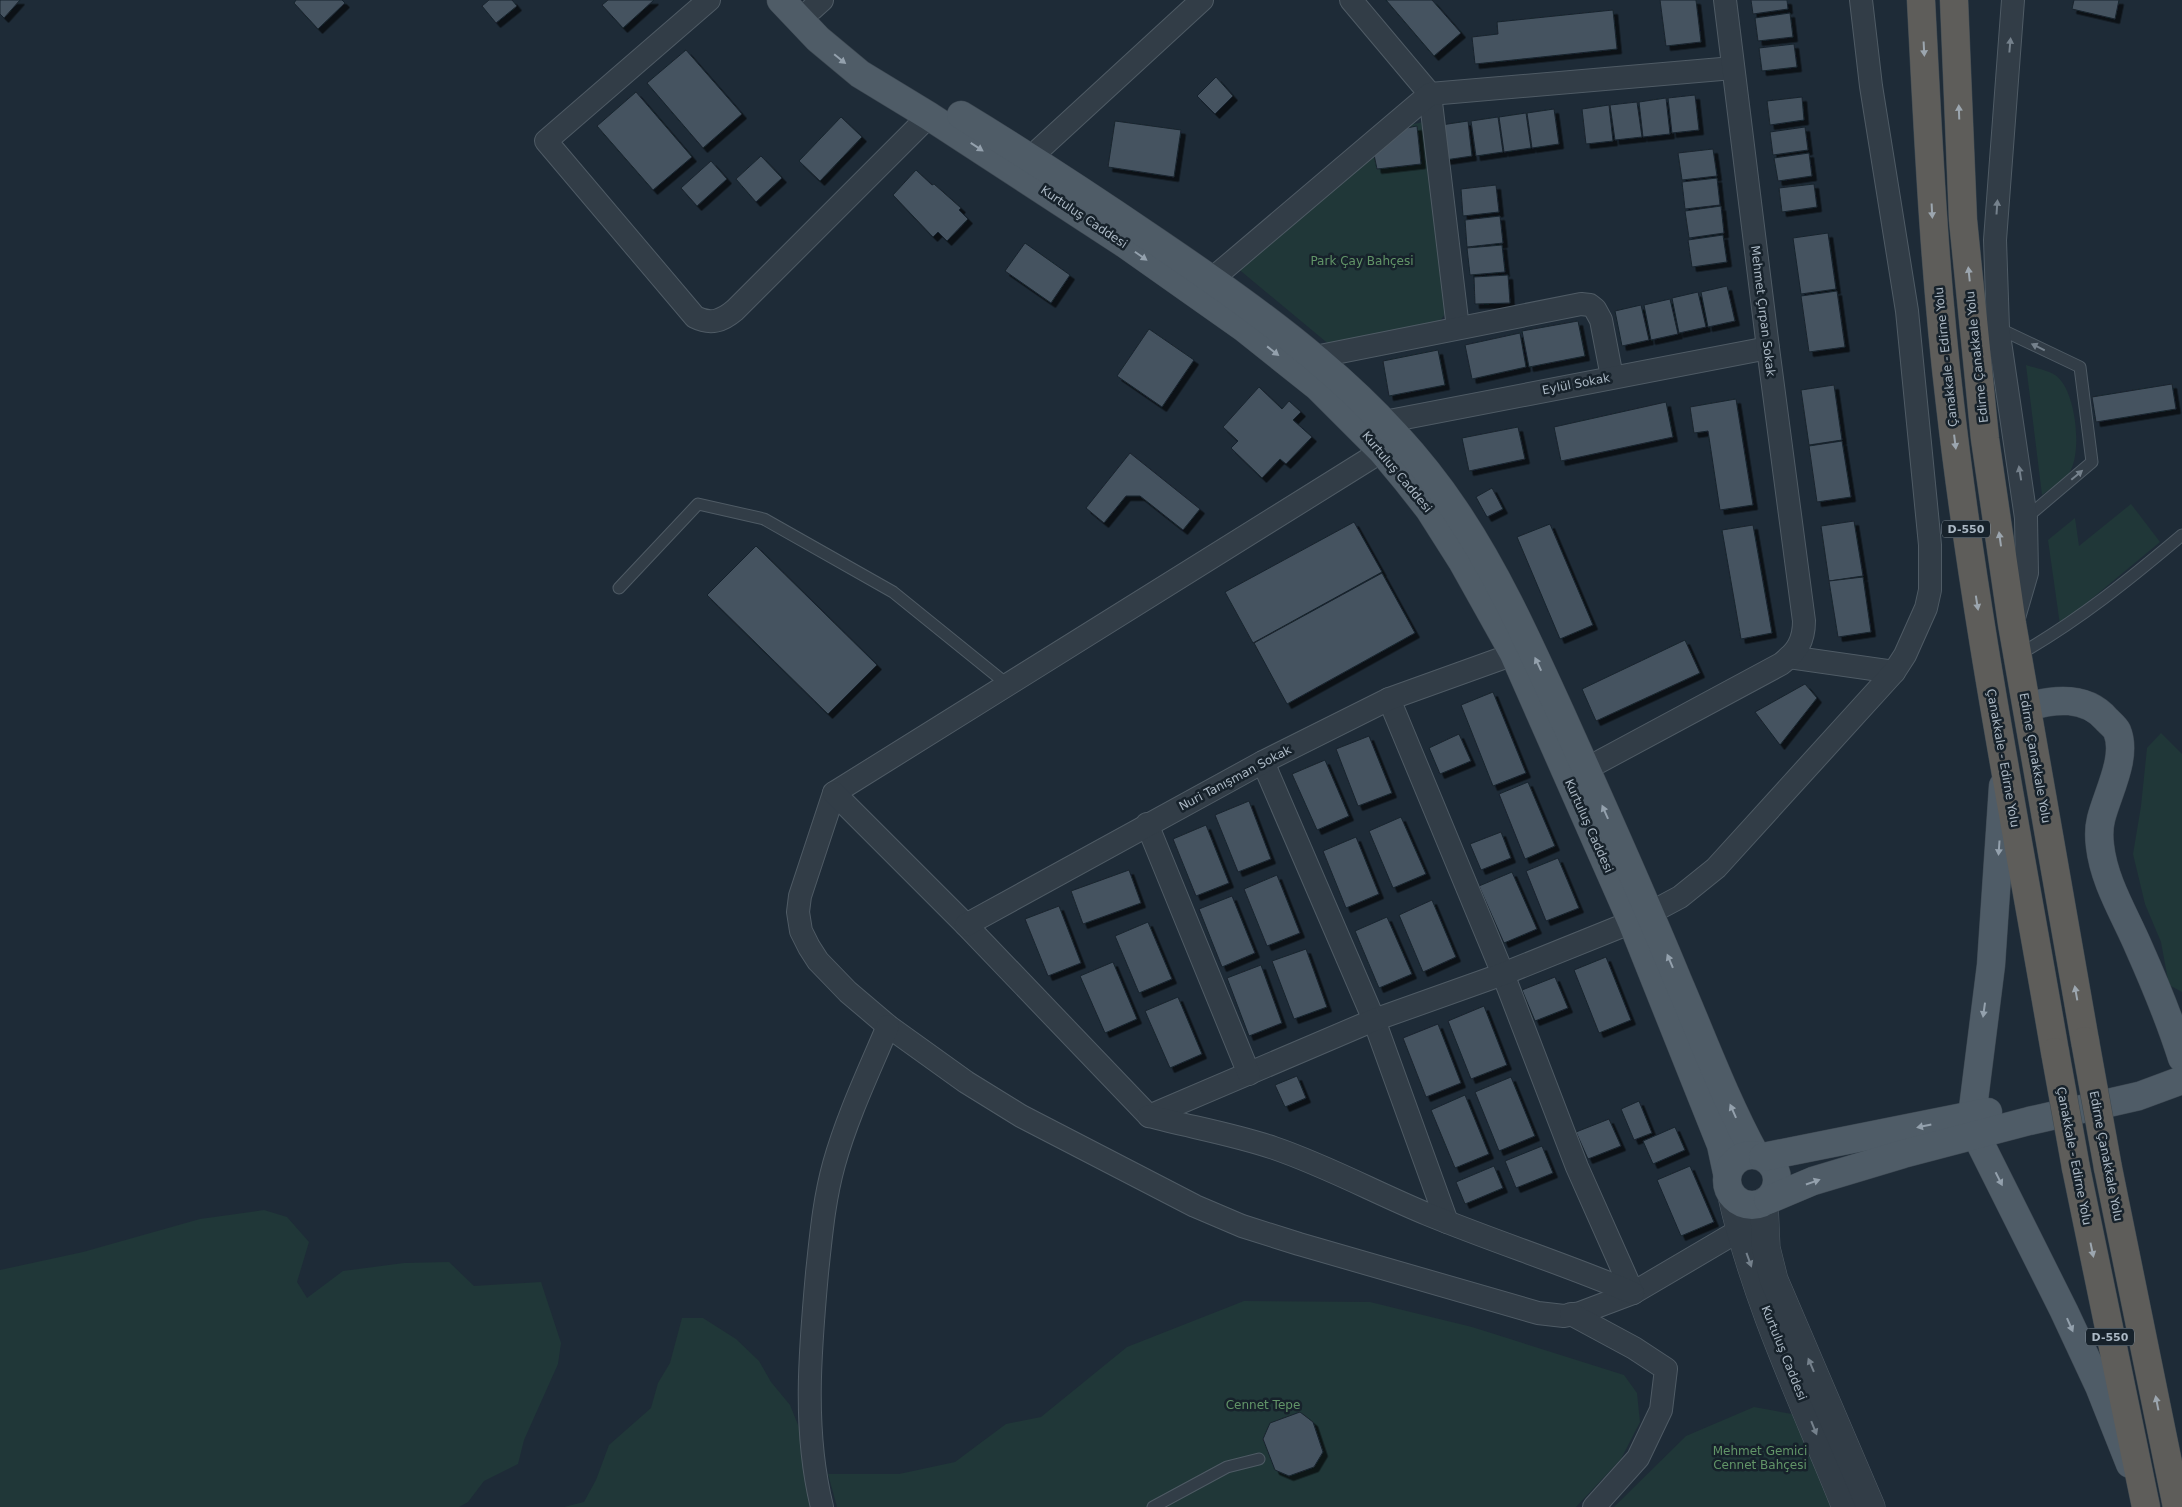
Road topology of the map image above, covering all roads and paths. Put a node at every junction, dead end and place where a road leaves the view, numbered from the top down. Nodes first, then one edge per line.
1 (709, 0) edge
2 (781, 0) edge
3 (1202, 0) edge
4 (1351, 0) edge
5 (1725, 0) edge
6 (1861, 0) edge
7 (1922, 0) edge
8 (1954, 0) edge
9 (2013, 0) edge
10 (812, 3) edge
11 (1733, 68) junction
12 (1430, 94) junction
13 (929, 116) junction
14 (1030, 158) junction
15 (1212, 279) junction
16 (1458, 328) junction
17 (1986, 329) junction
18 (1768, 348) junction
19 (1315, 356) junction
20 (1612, 377) junction
21 (1384, 422) junction
22 (1382, 451) junction
23 (2026, 518) junction
24 (2182, 535) edge
25 (619, 588) dead end
26 (2012, 624) junction
27 (1514, 654) junction
28 (2018, 655) junction
29 (1790, 657) junction
30 (1894, 672) junction
31 (1008, 685) junction
32 (1389, 699) junction
33 (2027, 707) junction
34 (1262, 762) junction
35 (2004, 765) junction
36 (1577, 774) junction
37 (834, 793) junction
38 (1147, 824) junction
39 (1641, 918) junction
40 (966, 925) junction
41 (1504, 974) junction
42 (1374, 1020) junction
43 (888, 1026) junction
44 (2182, 1058) edge
45 (1249, 1074) junction
46 (2182, 1080) edge
47 (1149, 1116) junction
48 (1974, 1126) junction
49 (1759, 1155) junction
50 (1730, 1185) junction
51 (1766, 1201) junction
52 (1447, 1222) junction
53 (1740, 1230) junction
54 (1633, 1293) junction
55 (1571, 1314) junction
56 (2166, 1451) junction
57 (1259, 1459) dead end
58 (2182, 1487) edge
59 (2144, 1500) edge
60 (822, 1507) edge
61 (1153, 1507) edge
62 (1594, 1507) edge
63 (1846, 1507) edge
64 (1871, 1507) edge
65 (2177, 1507) edge

1 - 13 street
2 -> 13 main road, Kurtuluş Caddesi
3 - 14 street
4 - 12 street
5 - 11 street, Mehmet Çırpan Sokak
6 - 30 street
7 -> 35 highway, Çanakkale - Edirne Yolu / D-550
17 -> 8 highway, Edirne Çanakkale Yolu / D-550
17 -> 9 street
10 - 14 main road, Kurtuluş Caddesi
11 - 12 street
11 - 18 street, Mehmet Çırpan Sokak
12 - 15 street
12 - 16 street
13 -> 22 main road, Kurtuluş Caddesi
14 - 15 main road, Kurtuluş Caddesi
15 - 19 main road, Kurtuluş Caddesi
16 - 19 street
16 - 20 street
23 -> 17 street
23 -> 17 lane
26 -> 17 highway, Edirne Çanakkale Yolu / D-550
18 - 20 street, Eylül Sokak
18 - 29 street, Mehmet Çırpan Sokak
19 - 21 main road, Kurtuluş Caddesi
20 - 21 street, Eylül Sokak
36 -> 21 main road, Kurtuluş Caddesi
22 - 27 main road, Kurtuluş Caddesi
22 - 31 street
23 - 26 street
24 - 28 lane
25 - 31 lane
26 - 28 highway, Edirne Çanakkale Yolu / D-550
27 - 32 street, Nuri Tanışman Sokak
27 - 36 main road, Kurtuluş Caddesi
28 - 33 highway, Edirne Çanakkale Yolu / D-550
29 - 30 street
29 - 36 street
30 - 39 street
31 - 37 street
32 - 34 street, Nuri Tanışman Sokak
32 - 41 street
33 - 44 main road
56 -> 33 highway, Edirne Çanakkale Yolu / D-550, bridge
34 - 38 street, Nuri Tanışman Sokak
34 - 42 street
35 -> 48 main road
35 -> 59 highway, Çanakkale - Edirne Yolu / D-550, bridge
36 - 39 main road, Kurtuluş Caddesi
37 - 40 street
37 - 43 street
38 - 40 street, Nuri Tanışman Sokak
38 - 45 street
39 - 41 street
49 -> 39 main road, Kurtuluş Caddesi
39 - 50 main road, Kurtuluş Caddesi
40 - 47 street
41 - 42 street
41 - 54 street
42 - 45 street
42 - 52 street
43 - 55 street
43 - 60 street
45 - 47 street
46 - 48 main road
47 - 52 street
48 -> 49 main road
51 -> 48 main road
48 -> 59 main road
49 - 50 main road
49 - 51 main road
50 - 51 main road
50 - 53 street, Kurtuluş Caddesi
64 -> 51 street, Kurtuluş Caddesi
52 - 54 street
53 - 54 street
53 -> 63 street, Kurtuluş Caddesi
54 - 55 street
55 - 62 street
56 - 58 highway, D-550
56 - 65 highway, Edirne Çanakkale Yolu
57 - 61 lane

